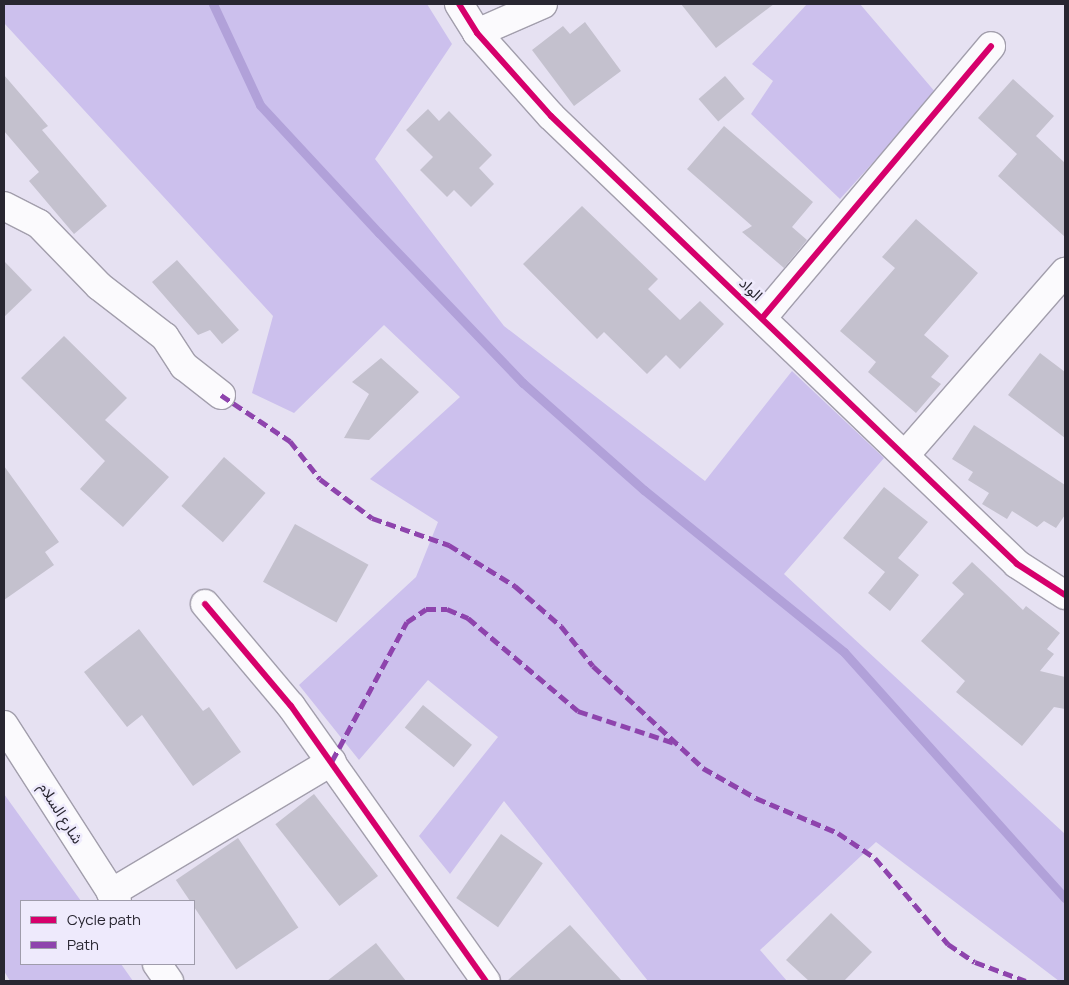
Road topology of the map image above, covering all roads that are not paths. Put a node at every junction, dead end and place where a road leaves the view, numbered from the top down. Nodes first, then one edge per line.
1 (458, 4) edge
2 (544, 4) edge
3 (477, 33) junction
4 (991, 46) dead end
5 (4, 206) edge
6 (1065, 272) edge
7 (763, 317) junction
8 (221, 395) dead end
9 (906, 454) junction
10 (1065, 596) edge
11 (205, 604) dead end
12 (4, 725) edge
13 (332, 761) junction
14 (114, 897) edge
15 (158, 965) edge
16 (169, 981) edge
17 (486, 981) edge

1 - 3 street, الواد
2 - 3 street
3 - 7 street, الواد
4 - 7 street
5 - 8 street
6 - 9 street
7 - 9 street, الواد
9 - 10 street, الواد
11 - 13 street
12 - 14 street, شارع السلام
13 - 14 street
13 - 17 street
15 - 16 street

